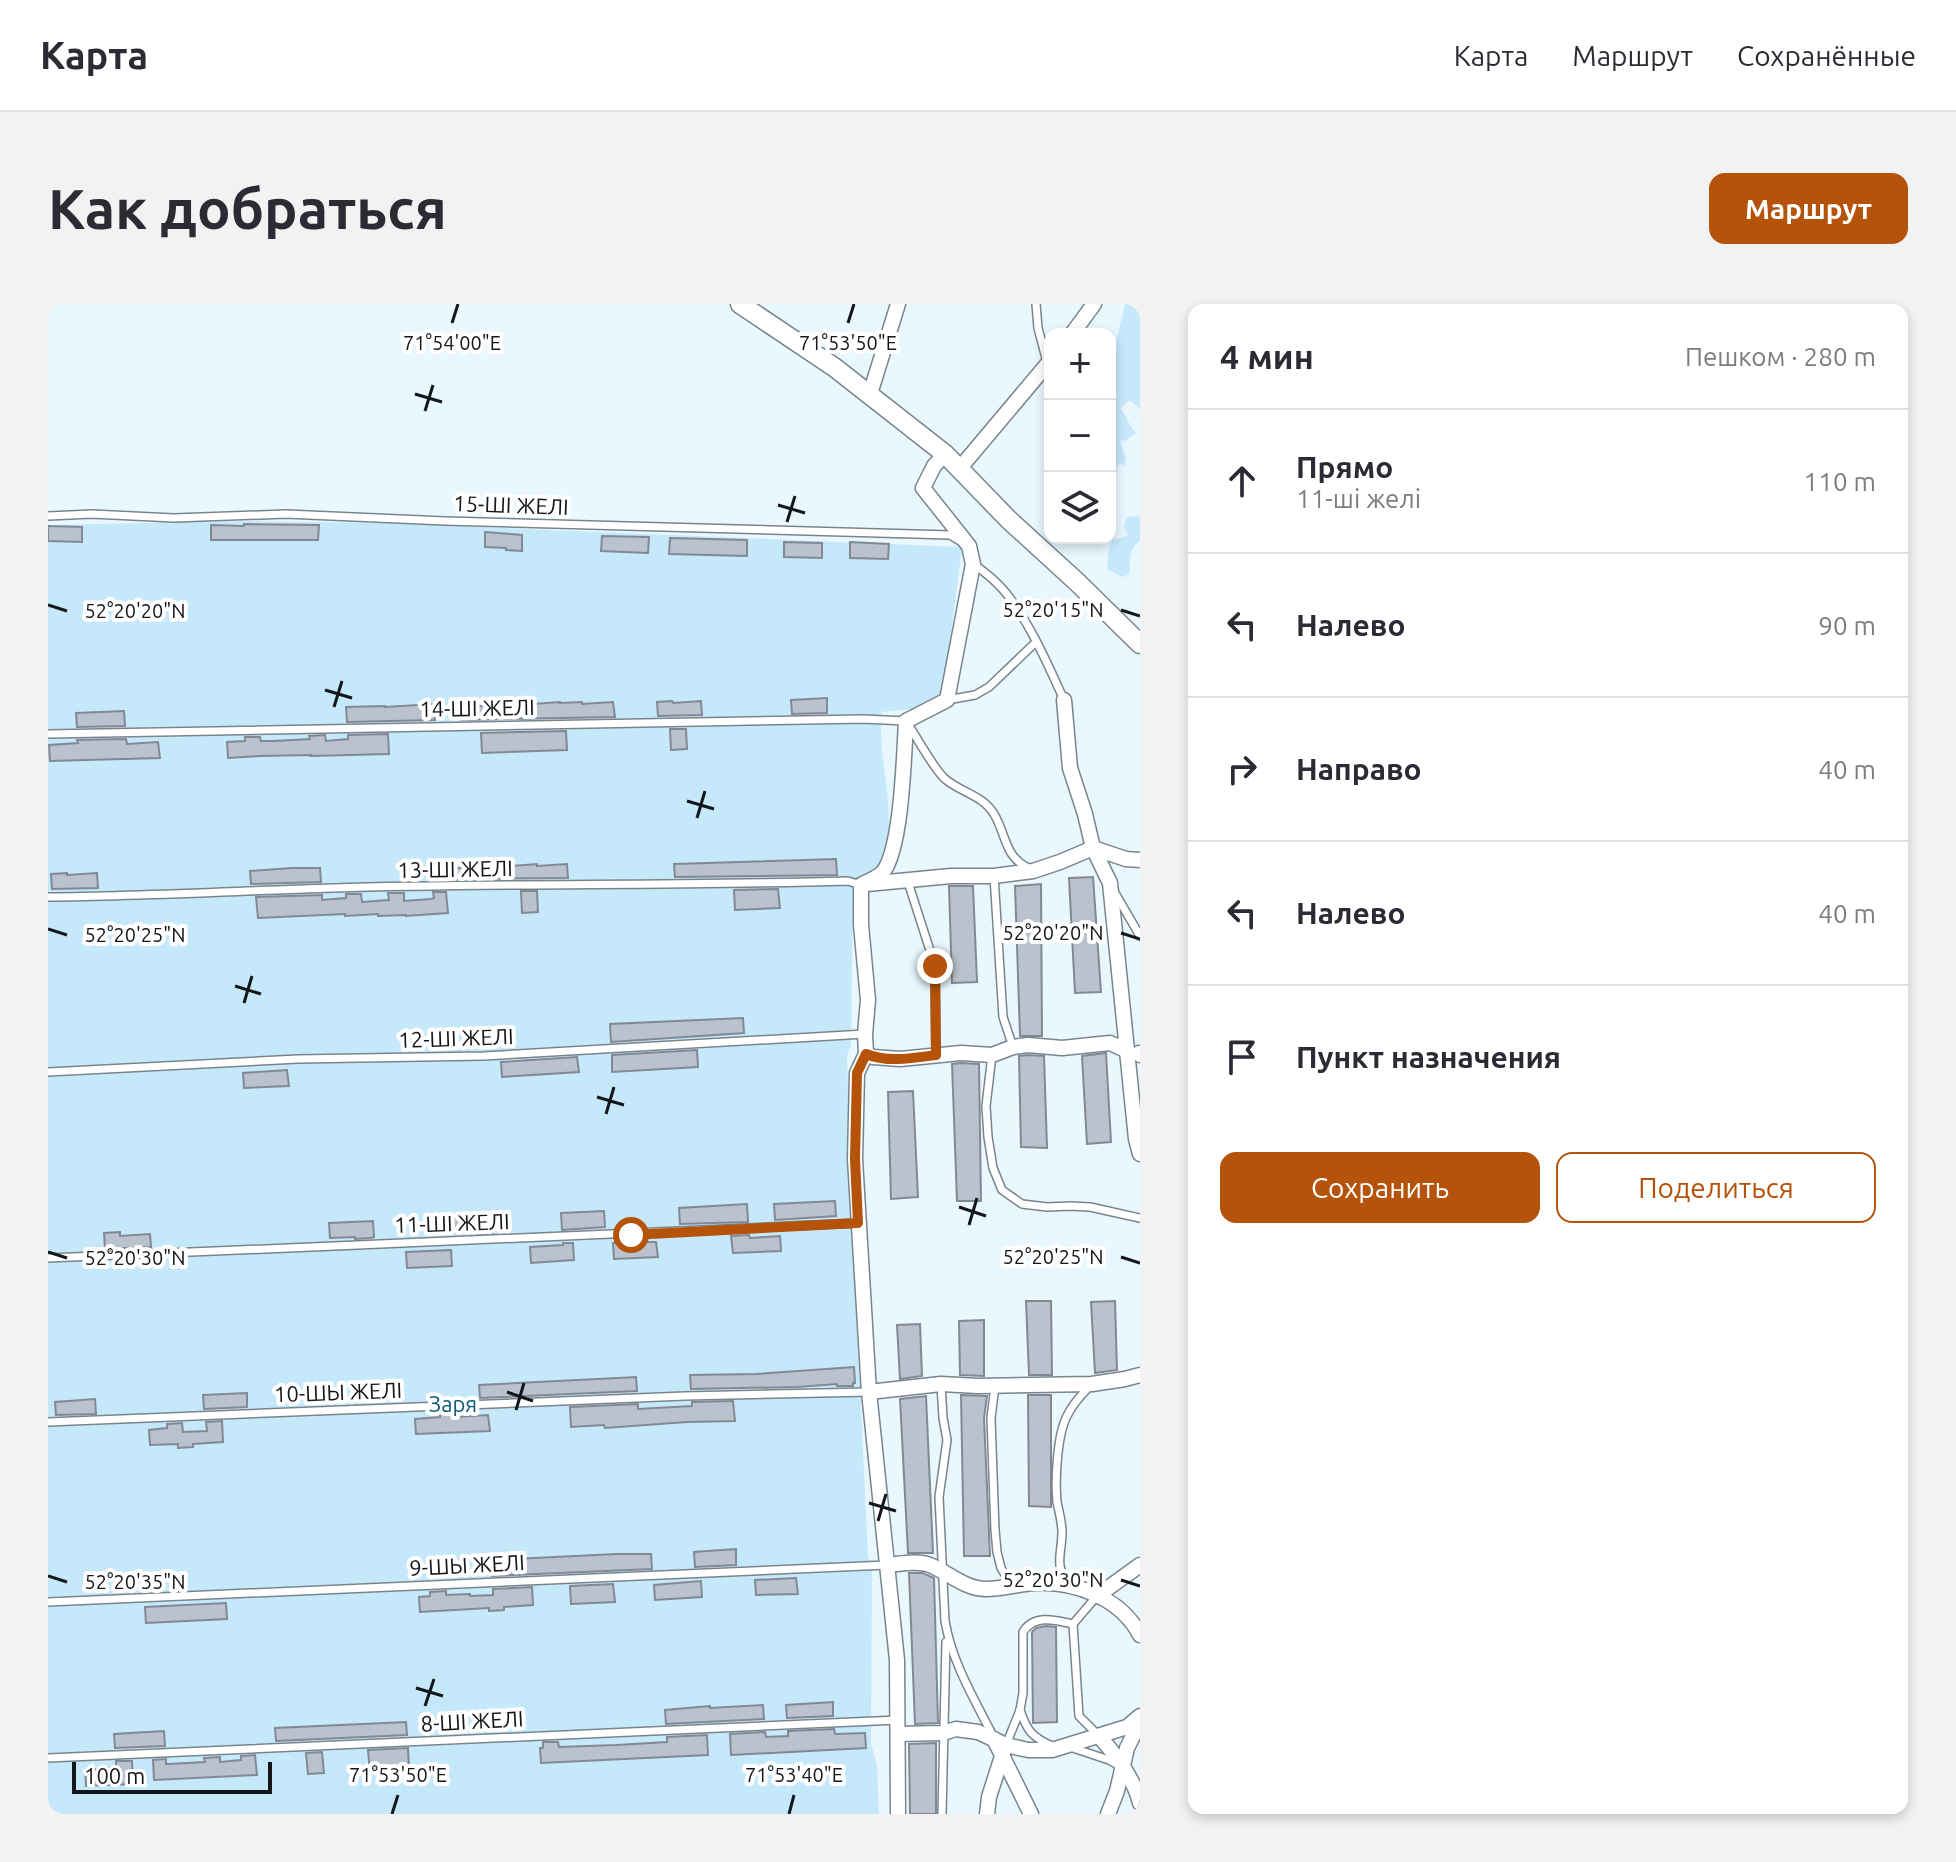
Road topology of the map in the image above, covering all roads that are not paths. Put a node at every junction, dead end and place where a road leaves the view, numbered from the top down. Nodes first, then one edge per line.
1 (740, 304) edge
2 (898, 304) edge
3 (1036, 304) edge
4 (1094, 304) edge
5 (1076, 328) edge
6 (1044, 347) edge
7 (1044, 369) edge
8 (870, 394) junction
9 (945, 454) junction
10 (960, 468) junction
11 (48, 516) edge
12 (969, 546) junction
13 (973, 564) junction
14 (1036, 642) junction
15 (1140, 644) edge
16 (947, 700) junction
17 (1064, 700) joint
18 (906, 721) junction
19 (48, 734) edge
20 (1093, 848) junction
21 (1140, 860) edge
22 (1033, 871) junction
23 (994, 876) junction
24 (908, 882) junction
25 (1110, 883) junction
26 (861, 885) junction
27 (48, 897) edge
28 (1140, 936) edge
29 (865, 1034) junction
30 (1013, 1047) junction
31 (1135, 1053) edge
32 (866, 1054) junction
33 (936, 1055) junction
34 (992, 1055) junction
35 (48, 1072) edge
36 (1140, 1154) edge
37 (1140, 1218) edge
38 (858, 1223) junction
39 (48, 1258) edge
40 (1140, 1375) edge
41 (941, 1384) junction
42 (1092, 1384) junction
43 (995, 1386) junction
44 (869, 1392) junction
45 (48, 1422) edge
46 (887, 1565) junction
47 (1139, 1565) edge
48 (942, 1571) junction
49 (1012, 1586) junction
50 (1072, 1586) junction
51 (1097, 1596) junction
52 (48, 1602) edge
53 (1073, 1624) junction
54 (946, 1632) junction
55 (1140, 1635) edge
56 (1020, 1710) junction
57 (1140, 1719) edge
58 (898, 1727) junction
59 (943, 1733) junction
60 (1099, 1736) junction
61 (1001, 1746) junction
62 (1063, 1747) junction
63 (48, 1758) edge
64 (1123, 1769) junction
65 (1139, 1795) edge
66 (898, 1814) edge
67 (942, 1814) edge
68 (987, 1814) edge
69 (1031, 1814) edge
70 (1108, 1814) edge

1 - 8 street
2 - 8 street
3 - 6 lane
4 - 5 street
7 - 10 street
8 - 9 street
9 - 10 street
9 - 12 street
10 - 15 street
11 - 12 lane, 15-ШІ ЖЕЛІ
12 - 13 street
13 - 14 lane
13 - 16 street
14 - 16 lane
14 - 17 lane
16 - 18 street
17 - 20 street
18 - 19 lane, 14-ШІ ЖЕЛІ
18 - 22 lane
18 - 26 street
20 - 21 street
20 - 22 street
20 - 25 street
22 - 23 street
23 - 24 street
23 - 30 lane
24 - 26 street
24 - 33 lane
25 - 28 lane
25 - 31 street
26 - 27 lane, 13-ШІ ЖЕЛІ
26 - 29 street
29 - 32 street
29 - 35 lane, 12-ШІ ЖЕЛІ
30 - 31 street
30 - 34 street
31 - 36 street
32 - 33 street
32 - 38 street
33 - 34 street
34 - 37 lane
38 - 39 lane, 11-ШІ ЖЕЛІ
38 - 44 street
40 - 42 street
41 - 43 street
41 - 44 street
41 - 48 lane
42 - 43 street
42 - 50 lane
43 - 49 lane
44 - 45 lane, 10-ШЫ ЖЕЛІ
44 - 46 street
46 - 48 street
46 - 52 lane, 9-ШЫ ЖЕЛІ
46 - 58 street
47 - 51 street
48 - 49 street
48 - 54 lane
49 - 50 street
50 - 51 street
51 - 53 lane
51 - 55 street
53 - 56 lane
53 - 60 lane
54 - 59 lane
54 - 61 lane
56 - 61 lane
56 - 62 lane
57 - 60 street
57 - 64 street
58 - 59 street
58 - 63 lane, 8-ШІ ЖЕЛІ
58 - 66 street
59 - 61 street
59 - 67 lane
60 - 62 street
60 - 64 street
61 - 62 street
61 - 68 street
61 - 69 street
62 - 64 lane
64 - 65 street
64 - 70 street

